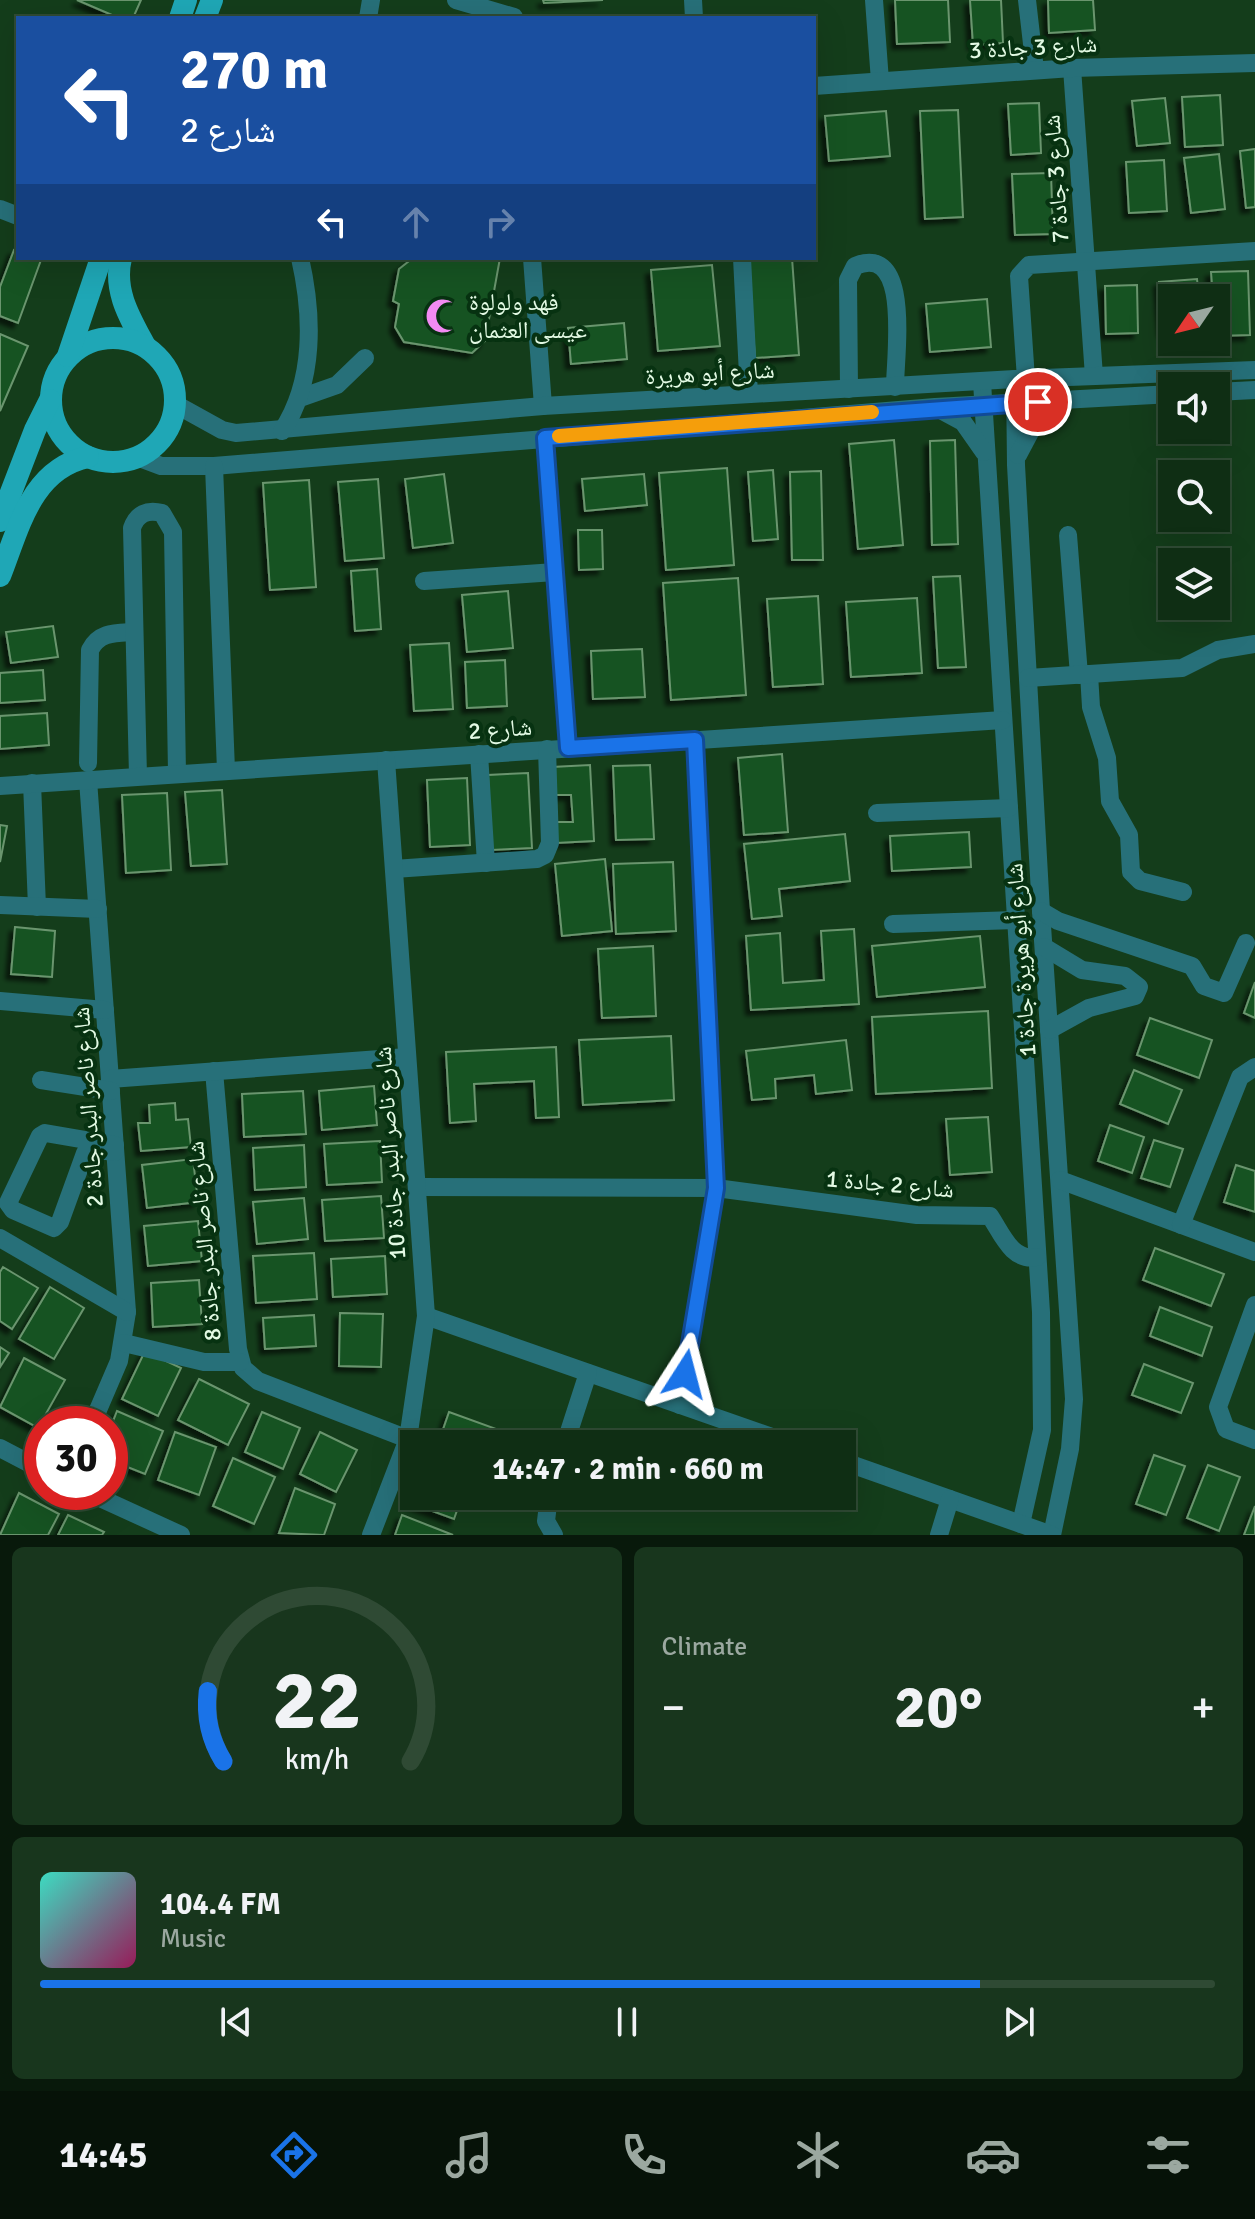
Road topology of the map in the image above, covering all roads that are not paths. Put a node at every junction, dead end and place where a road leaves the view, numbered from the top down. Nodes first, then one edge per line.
1 (456, 0) edge
2 (513, 0) edge
3 (874, 0) edge
4 (1027, 0) edge
5 (505, 16) edge
6 (1255, 63) edge
7 (1072, 68) junction
8 (1035, 70) junction
9 (880, 81) junction
10 (816, 86) edge
11 (1255, 251) edge
12 (100, 260) edge
13 (121, 260) edge
14 (300, 260) edge
15 (532, 260) edge
16 (742, 260) edge
17 (1085, 261) junction
18 (145, 346) junction
19 (68, 356) junction
20 (365, 358) dead end
21 (1255, 370) edge
22 (1094, 376) junction
23 (1020, 379) junction
24 (982, 382) junction
25 (895, 387) junction
26 (849, 389) junction
27 (1255, 390) edge
28 (1230, 391) edge
29 (749, 394) junction
30 (1158, 395) edge
31 (300, 398) junction
32 (50, 400) junction
33 (1062, 400) junction
34 (1013, 403) junction
35 (175, 404) junction
36 (983, 404) junction
37 (543, 406) junction
38 (935, 407) junction
39 (282, 431) junction
40 (545, 438) junction
41 (88, 457) junction
42 (137, 457) junction
43 (986, 458) junction
44 (1016, 465) junction
45 (214, 466) junction
46 (0, 521) edge
47 (1068, 535) dead end
48 (555, 572) junction
49 (0, 576) edge
50 (424, 581) dead end
51 (133, 632) junction
52 (1255, 644) edge
53 (1084, 674) junction
54 (1028, 678) junction
55 (1003, 720) junction
56 (695, 740) junction
57 (568, 748) junction
58 (547, 749) junction
59 (479, 754) junction
60 (386, 760) junction
61 (226, 770) junction
62 (88, 771) junction
63 (177, 773) junction
64 (138, 776) junction
65 (32, 783) junction
66 (0, 786) edge
67 (1009, 808) junction
68 (877, 813) dead end
69 (486, 863) junction
70 (394, 869) junction
71 (1183, 892) dead end
72 (0, 905) edge
73 (37, 907) junction
74 (98, 909) junction
75 (1041, 911) junction
76 (1016, 920) junction
77 (893, 924) dead end
78 (1246, 943) dead end
79 (1044, 947) junction
80 (0, 1001) edge
81 (105, 1010) junction
82 (1049, 1030) junction
83 (407, 1057) junction
84 (1255, 1067) edge
85 (214, 1071) junction
86 (41, 1080) dead end
87 (110, 1085) junction
88 (115, 1148) junction
89 (1060, 1180) junction
90 (418, 1187) junction
91 (716, 1188) junction
92 (1181, 1225) junction
93 (0, 1238) edge
94 (1255, 1252) edge
95 (1037, 1257) junction
96 (1255, 1305) edge
97 (127, 1312) junction
98 (426, 1316) junction
99 (124, 1343) junction
100 (240, 1362) junction
101 (588, 1373) junction
102 (680, 1405) junction
103 (101, 1406) edge
104 (409, 1430) edge
105 (570, 1430) edge
106 (752, 1430) edge
107 (400, 1436) edge
108 (1255, 1440) edge
109 (0, 1448) edge
110 (400, 1460) edge
111 (24, 1461) edge
112 (856, 1466) edge
113 (950, 1499) junction
114 (126, 1510) edge
115 (547, 1510) edge
116 (1013, 1527) edge
117 (181, 1535) edge
118 (371, 1535) edge
119 (554, 1535) edge
120 (939, 1535) edge
121 (1052, 1535) edge

1 - 5 street
2 - 5 street
3 - 9 street
4 - 8 street
6 - 7 street, شارع 3 جادة 3
7 - 8 street, شارع 3 جادة 3
7 - 17 street, شارع 3 جادة 7
8 - 9 street, شارع 3 جادة 3
9 - 10 street, شارع 3 جادة 3
11 - 17 street, شارع 3 جادة 7
12 - 19 main road
13 - 18 main road
14 - 31 street
15 - 37 street
16 - 29 street
17 - 22 street
17 - 23 street, شارع أبو هريرة جادة 1
18 - 19 main road
18 - 35 main road
19 - 32 main road
20 - 31 street
21 - 22 street, شارع أبو هريرة
22 - 23 street, شارع أبو هريرة
23 - 24 street, شارع أبو هريرة
23 - 34 street, شارع أبو هريرة جادة 1
24 - 25 street, شارع أبو هريرة
24 - 36 street, شارع أبو هريرة جادة 1
25 - 26 street, شارع أبو هريرة
25 - 26 street
26 - 29 street, شارع أبو هريرة
27 - 28 street
29 - 37 street, شارع أبو هريرة
30 - 33 street, شارع أبو هريرة
31 - 39 street
32 - 41 main road
32 - 46 main road
33 - 34 street, شارع أبو هريرة
33 - 44 street
34 - 36 street, شارع أبو هريرة
34 - 44 street, شارع أبو هريرة جادة 1
35 - 39 street, شارع أبو هريرة
35 - 42 main road
36 - 38 street, شارع أبو هريرة
36 - 43 street, شارع أبو هريرة جادة 1
37 - 39 street, شارع أبو هريرة
38 - 40 street, شارع أبو هريرة
38 - 43 street
40 - 45 street, شارع أبو هريرة
40 - 48 street
41 - 42 main road
41 - 49 main road
42 - 45 street, شارع أبو هريرة
43 - 55 street, شارع أبو هريرة جادة 1
44 - 54 street, شارع أبو هريرة جادة 1
45 - 61 street
47 - 53 street
48 - 50 street
48 - 57 street
51 - 62 street, شارع ناصر البدر جادة 2
51 - 63 street
51 - 64 street
52 - 53 street
53 - 54 street
53 - 71 street
54 - 75 street, شارع أبو هريرة جادة 1
55 - 56 street, شارع 2
55 - 67 street, شارع أبو هريرة جادة 1
56 - 57 street, شارع 2
56 - 91 street
57 - 58 street, شارع 2
58 - 59 street, شارع 2
58 - 69 street
59 - 60 street, شارع 2
59 - 69 street
60 - 61 street, شارع 2
60 - 70 street, شارع ناصر البدر جادة 10
61 - 63 street, شارع 2
62 - 64 street, شارع 2
62 - 65 street, شارع 2
62 - 74 street, شارع ناصر البدر جادة 2
63 - 64 street, شارع 2
65 - 66 street, شارع 2
65 - 73 street
67 - 68 street
67 - 76 street, شارع أبو هريرة جادة 1
69 - 70 street
70 - 83 street, شارع ناصر البدر جادة 10
72 - 73 street
73 - 74 street
74 - 81 street, شارع ناصر البدر جادة 2
75 - 78 street
75 - 79 street, شارع أبو هريرة جادة 1
76 - 77 street
76 - 95 street, شارع أبو هريرة جادة 1
79 - 82 street, شارع أبو هريرة جادة 1
79 - 82 street
80 - 81 street
81 - 87 street, شارع ناصر البدر جادة 2
82 - 89 street, شارع أبو هريرة جادة 1
83 - 85 street
83 - 90 street, شارع ناصر البدر جادة 10
84 - 92 street
85 - 87 street
85 - 100 street, شارع ناصر البدر جادة 8
86 - 87 street
87 - 88 street, شارع ناصر البدر جادة 2
88 - 88 street
88 - 97 street, شارع ناصر البدر جادة 2
89 - 92 street
89 - 121 street, شارع أبو هريرة جادة 1
90 - 91 street, شارع 2 جادة 1
90 - 98 street, شارع ناصر البدر جادة 10
91 - 95 street, شارع 2 جادة 1
91 - 102 street
92 - 94 street
93 - 97 street
95 - 116 street, شارع أبو هريرة جادة 1
96 - 108 street
97 - 99 street, شارع ناصر البدر جادة 2
98 - 101 street
98 - 104 street, شارع ناصر البدر جادة 10
99 - 100 street
99 - 103 street, شارع ناصر البدر جادة 2
100 - 107 street, شارع ناصر البدر جادة 8
101 - 102 street
101 - 105 street
102 - 106 street
109 - 111 street
110 - 118 street, شارع ناصر البدر جادة 10
112 - 113 street
113 - 116 street
113 - 120 street
114 - 117 street
115 - 119 street
116 - 121 street

